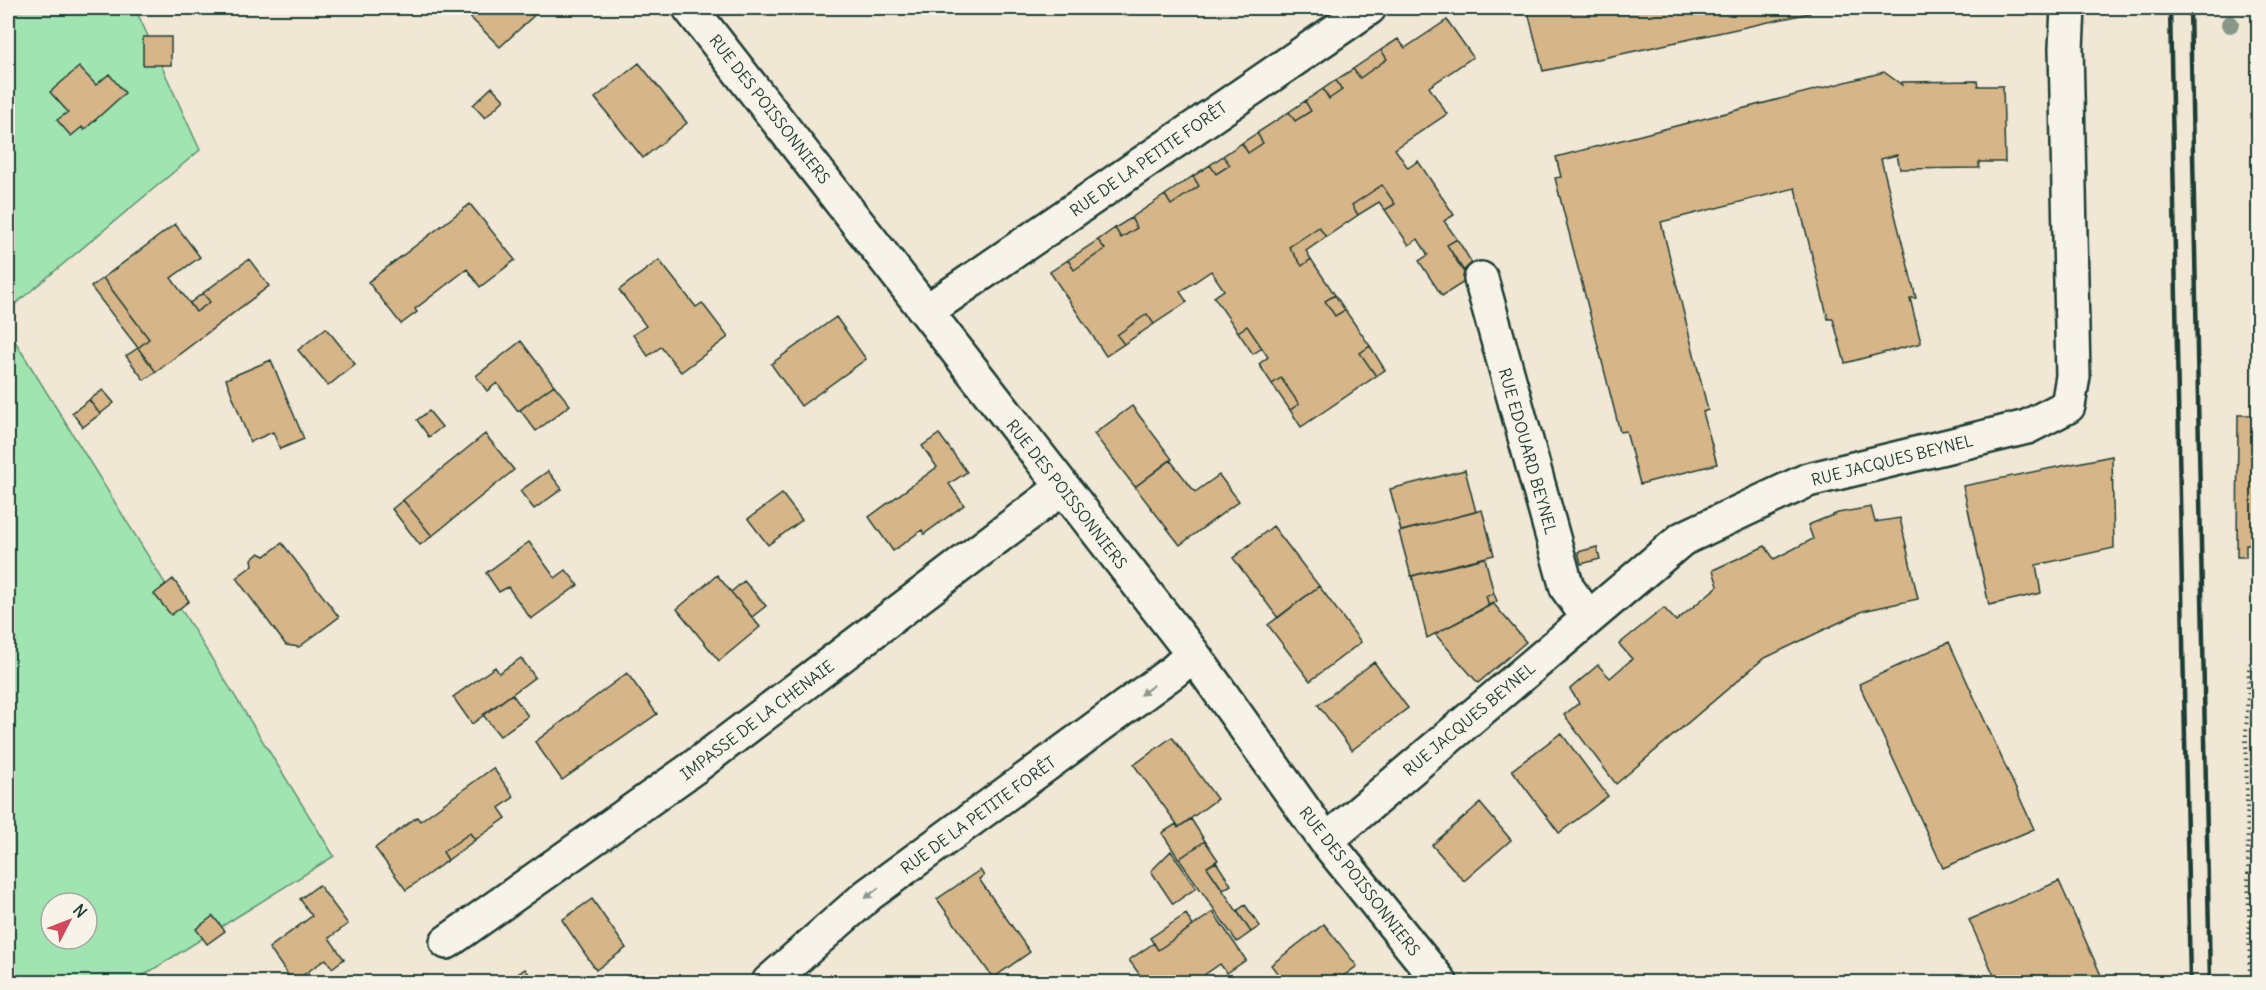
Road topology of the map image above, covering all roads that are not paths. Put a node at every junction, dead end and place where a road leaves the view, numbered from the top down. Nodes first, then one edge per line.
1 (690, 8) edge
2 (1369, 8) edge
3 (2068, 8) edge
4 (1481, 279) dead end
5 (927, 311) junction
6 (1062, 488) junction
7 (1588, 617) junction
8 (1193, 654) junction
9 (1326, 840) junction
10 (447, 942) dead end
11 (769, 982) edge
12 (1440, 982) edge

1 - 5 street, RUE DES POISSONNIERS
2 - 5 street, RUE DE LA PETITE FORÊT
3 - 7 street, RUE JACQUES BEYNEL
4 - 7 street, RUE EDOUARD BEYNEL
5 - 6 street, RUE DES POISSONNIERS
6 - 8 street, RUE DES POISSONNIERS
6 - 10 street, IMPASSE DE LA CHENAIE
7 - 9 street, RUE JACQUES BEYNEL
8 - 9 street, RUE DES POISSONNIERS
8 -> 11 street, RUE DE LA PETITE FORÊT
9 - 12 street, RUE DES POISSONNIERS

